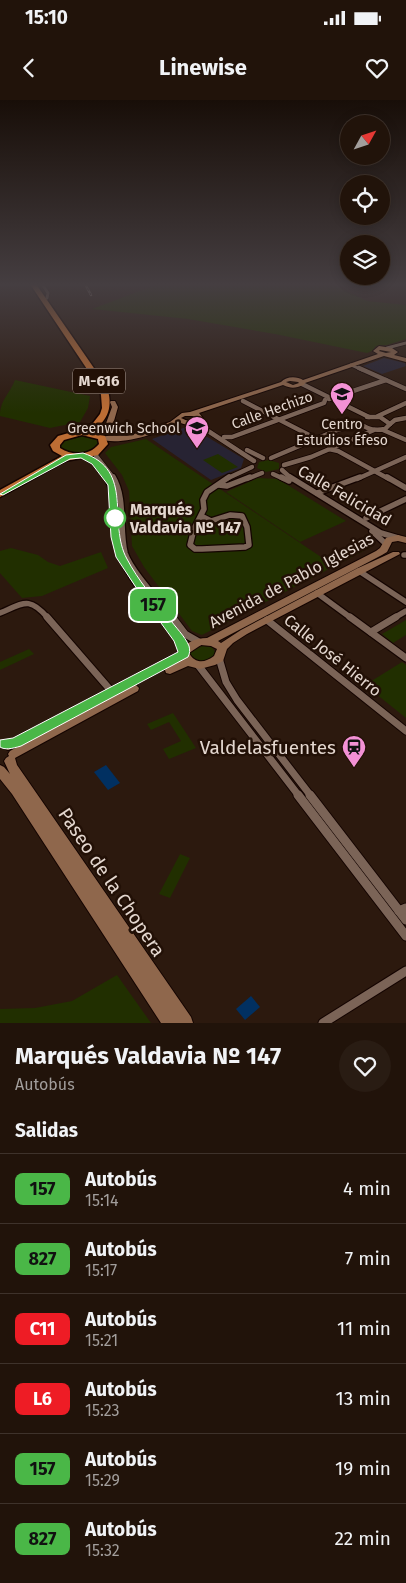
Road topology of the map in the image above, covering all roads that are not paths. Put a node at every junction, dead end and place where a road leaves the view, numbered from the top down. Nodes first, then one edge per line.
1 (62, 327) edge
2 (67, 327) edge
3 (406, 344) edge
4 (387, 348) junction
5 (376, 351) junction
6 (390, 353) junction
7 (406, 359) edge
8 (351, 365) junction
9 (296, 379) junction
10 (386, 380) junction
11 (302, 383) junction
12 (289, 386) junction
13 (406, 388) edge
14 (326, 399) junction
15 (243, 401) junction
16 (113, 402) junction
17 (406, 403) edge
18 (197, 416) junction
19 (369, 417) junction
20 (376, 417) junction
21 (406, 418) edge
22 (278, 419) junction
23 (184, 421) junction
24 (360, 422) junction
25 (389, 425) junction
26 (155, 429) junction
27 (374, 430) junction
28 (381, 430) junction
29 (82, 432) junction
30 (224, 437) junction
31 (312, 439) junction
32 (406, 439) edge
33 (100, 443) junction
34 (330, 449) junction
35 (59, 452) junction
36 (79, 456) junction
37 (406, 457) edge
38 (263, 458) junction
39 (271, 458) junction
40 (254, 461) junction
41 (252, 467) junction
42 (283, 468) junction
43 (373, 471) junction
44 (262, 473) junction
45 (273, 474) junction
46 (219, 485) junction
47 (406, 488) edge
48 (0, 492) edge
49 (316, 493) junction
50 (406, 499) edge
51 (201, 516) junction
52 (366, 521) junction
53 (403, 538) edge
54 (386, 544) junction
55 (403, 554) edge
56 (359, 571) junction
57 (317, 593) junction
58 (406, 602) edge
59 (406, 611) edge
60 (0, 613) edge
61 (267, 620) junction
62 (371, 632) junction
63 (203, 642) junction
64 (221, 653) junction
65 (189, 658) junction
66 (406, 658) edge
67 (113, 693) junction
68 (406, 731) edge
69 (5, 757) edge
70 (402, 909) edge
71 (406, 920) edge
72 (406, 936) edge
73 (406, 971) edge
74 (170, 1023) edge
75 (185, 1023) edge
76 (323, 1023) edge

1 - 29 highway, M-616
2 - 16 highway, M-616
3 - 4 street
3 - 6 street
4 - 5 main road
4 - 6 main road
5 - 6 main road
5 - 9 main road
6 - 7 main road
6 - 8 main road
8 - 10 street
8 - 11 main road
9 - 11 main road
9 - 12 main road
10 - 13 street
10 - 14 street, Calle Hechizo
11 - 12 main road
11 - 14 street
12 - 14 street
12 - 15 main road
12 - 18 main road
14 - 19 street
14 - 22 street, Calle Hechizo
14 - 24 street
15 - 18 street
15 - 22 street
16 - 26 street
16 - 33 highway, M-616
17 - 20 street
18 - 23 main road
18 - 23 main road
18 - 30 street
19 - 20 street
19 - 24 street
20 - 25 street
21 - 25 street
22 - 30 street, Calle Hechizo
22 - 31 street
23 - 26 main road
23 - 33 main road
23 - 40 street
24 - 27 street
24 - 31 street
25 - 28 street
25 - 32 street
26 - 33 main road
27 - 28 street
27 - 34 street
28 - 32 street
29 - 33 highway, M-616
29 - 35 highway, M-616
30 - 38 street
31 - 39 street
33 - 36 highway, M-616
33 - 63 street
34 - 42 street
34 - 43 street
35 - 36 highway
35 - 48 highway, M-616
36 - 48 highway, M-616
36 - 65 street
37 - 43 street
38 - 39 street
38 - 40 street
39 - 42 street, Calle Felicidad
40 - 41 street
41 - 44 street
41 - 46 street
42 - 45 street
42 - 49 street, Calle Felicidad
43 - 47 street
43 - 49 street
44 - 45 street
44 - 46 street
45 - 54 street, Calle Felicidad
46 - 51 street
49 - 52 street, Calle Felicidad
50 - 52 street
51 - 51 street
52 - 53 street, Calle Felicidad
53 - 54 main road, Avenida de Pablo Iglesias
54 - 55 main road
54 - 63 main road, Avenida de Pablo Iglesias
55 - 56 main road, Avenida de Pablo Iglesias
56 - 57 main road, Avenida de Pablo Iglesias
56 - 58 street
57 - 61 main road, Avenida de Pablo Iglesias
57 - 62 street
59 - 62 street
60 - 67 street
61 - 64 main road, Avenida de Pablo Iglesias
61 - 68 street, Calle José Hierro
62 - 66 street
63 - 64 main road
63 - 65 main road, Avenida de Pablo Iglesias
64 - 65 street
64 - 70 street
65 - 67 main road
65 - 69 main road
65 - 72 street
67 - 69 main road
69 - 74 main road, Paseo de la Chopera
69 - 75 main road, Paseo de la Chopera
70 - 71 street
73 - 76 street

